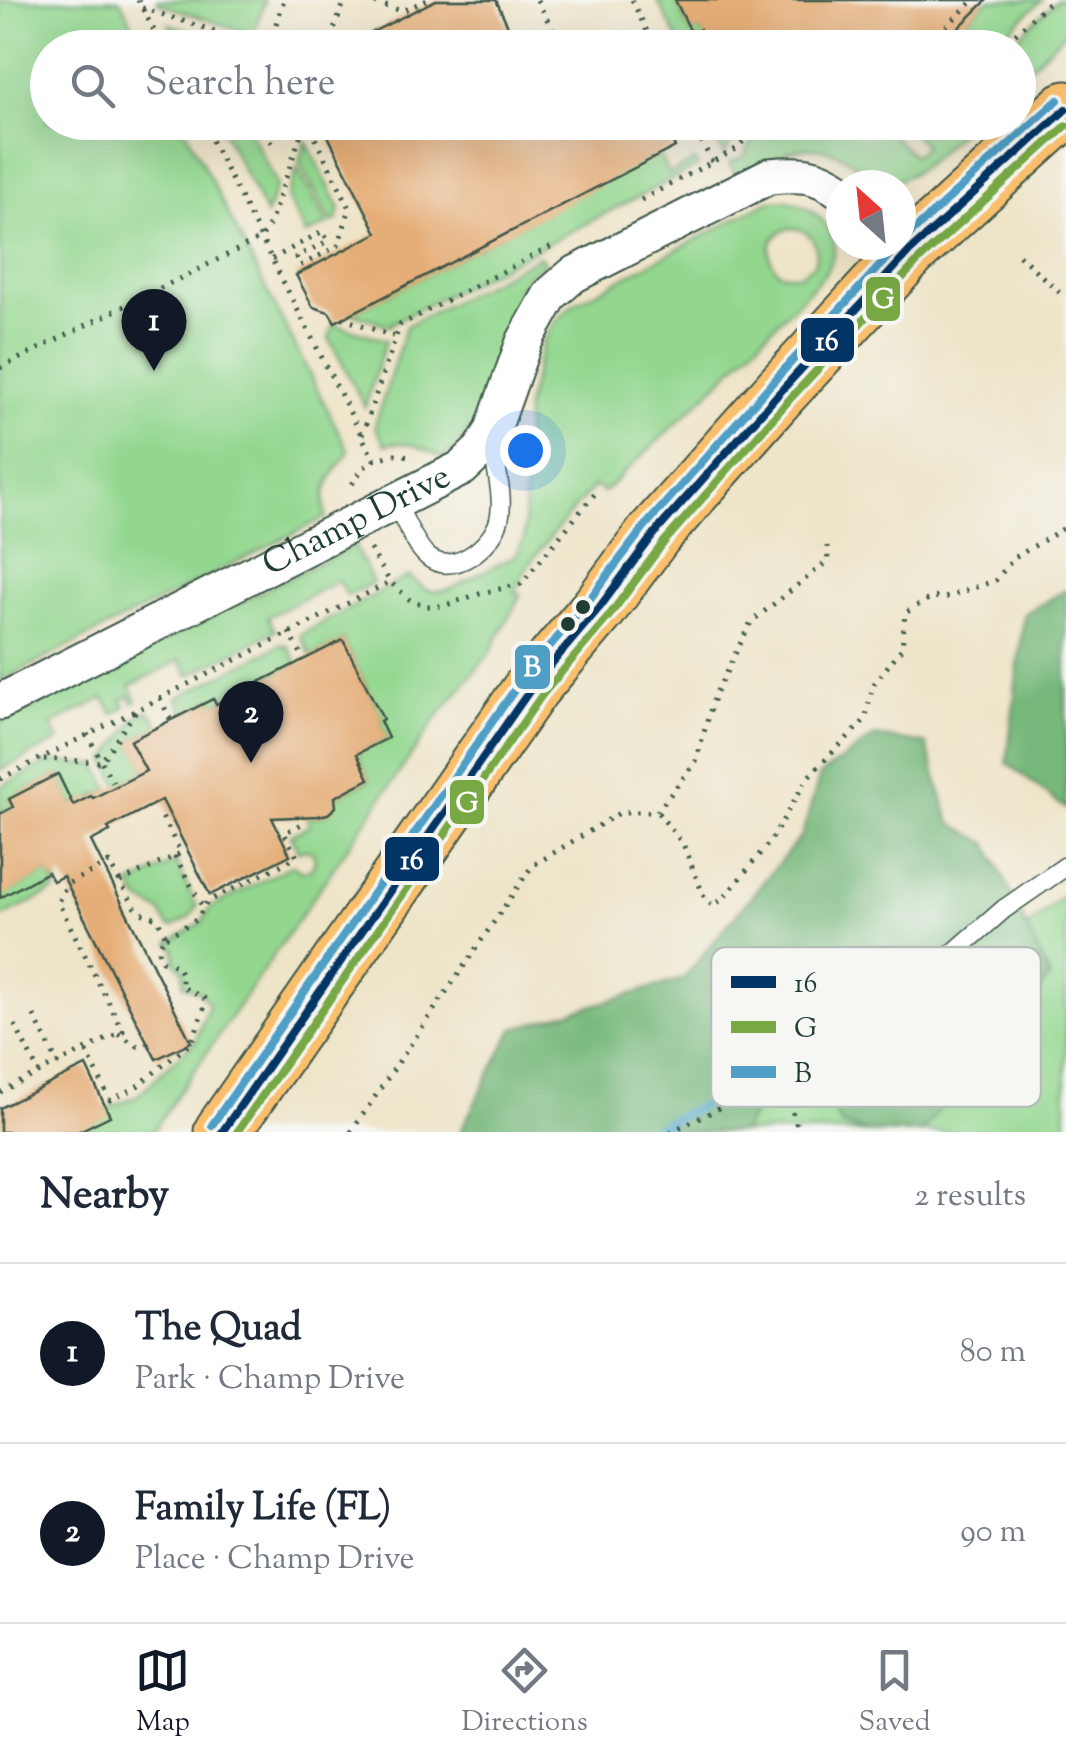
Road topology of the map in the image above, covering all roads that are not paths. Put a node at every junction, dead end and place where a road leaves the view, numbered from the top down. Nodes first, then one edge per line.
1 (1066, 108) edge
2 (1036, 134) edge
3 (1029, 140) edge
4 (826, 181) edge
5 (916, 238) edge
6 (895, 260) edge
7 (492, 432) junction
8 (396, 502) junction
9 (0, 702) edge
10 (1066, 866) edge
11 (960, 947) edge
12 (222, 1132) edge

1 - 2 main road
3 - 5 main road
4 - 7 street, Champ Drive
6 - 12 main road
7 - 8 street, Champ Drive
7 - 8 lane
8 - 9 street, Champ Drive
10 - 11 lane

